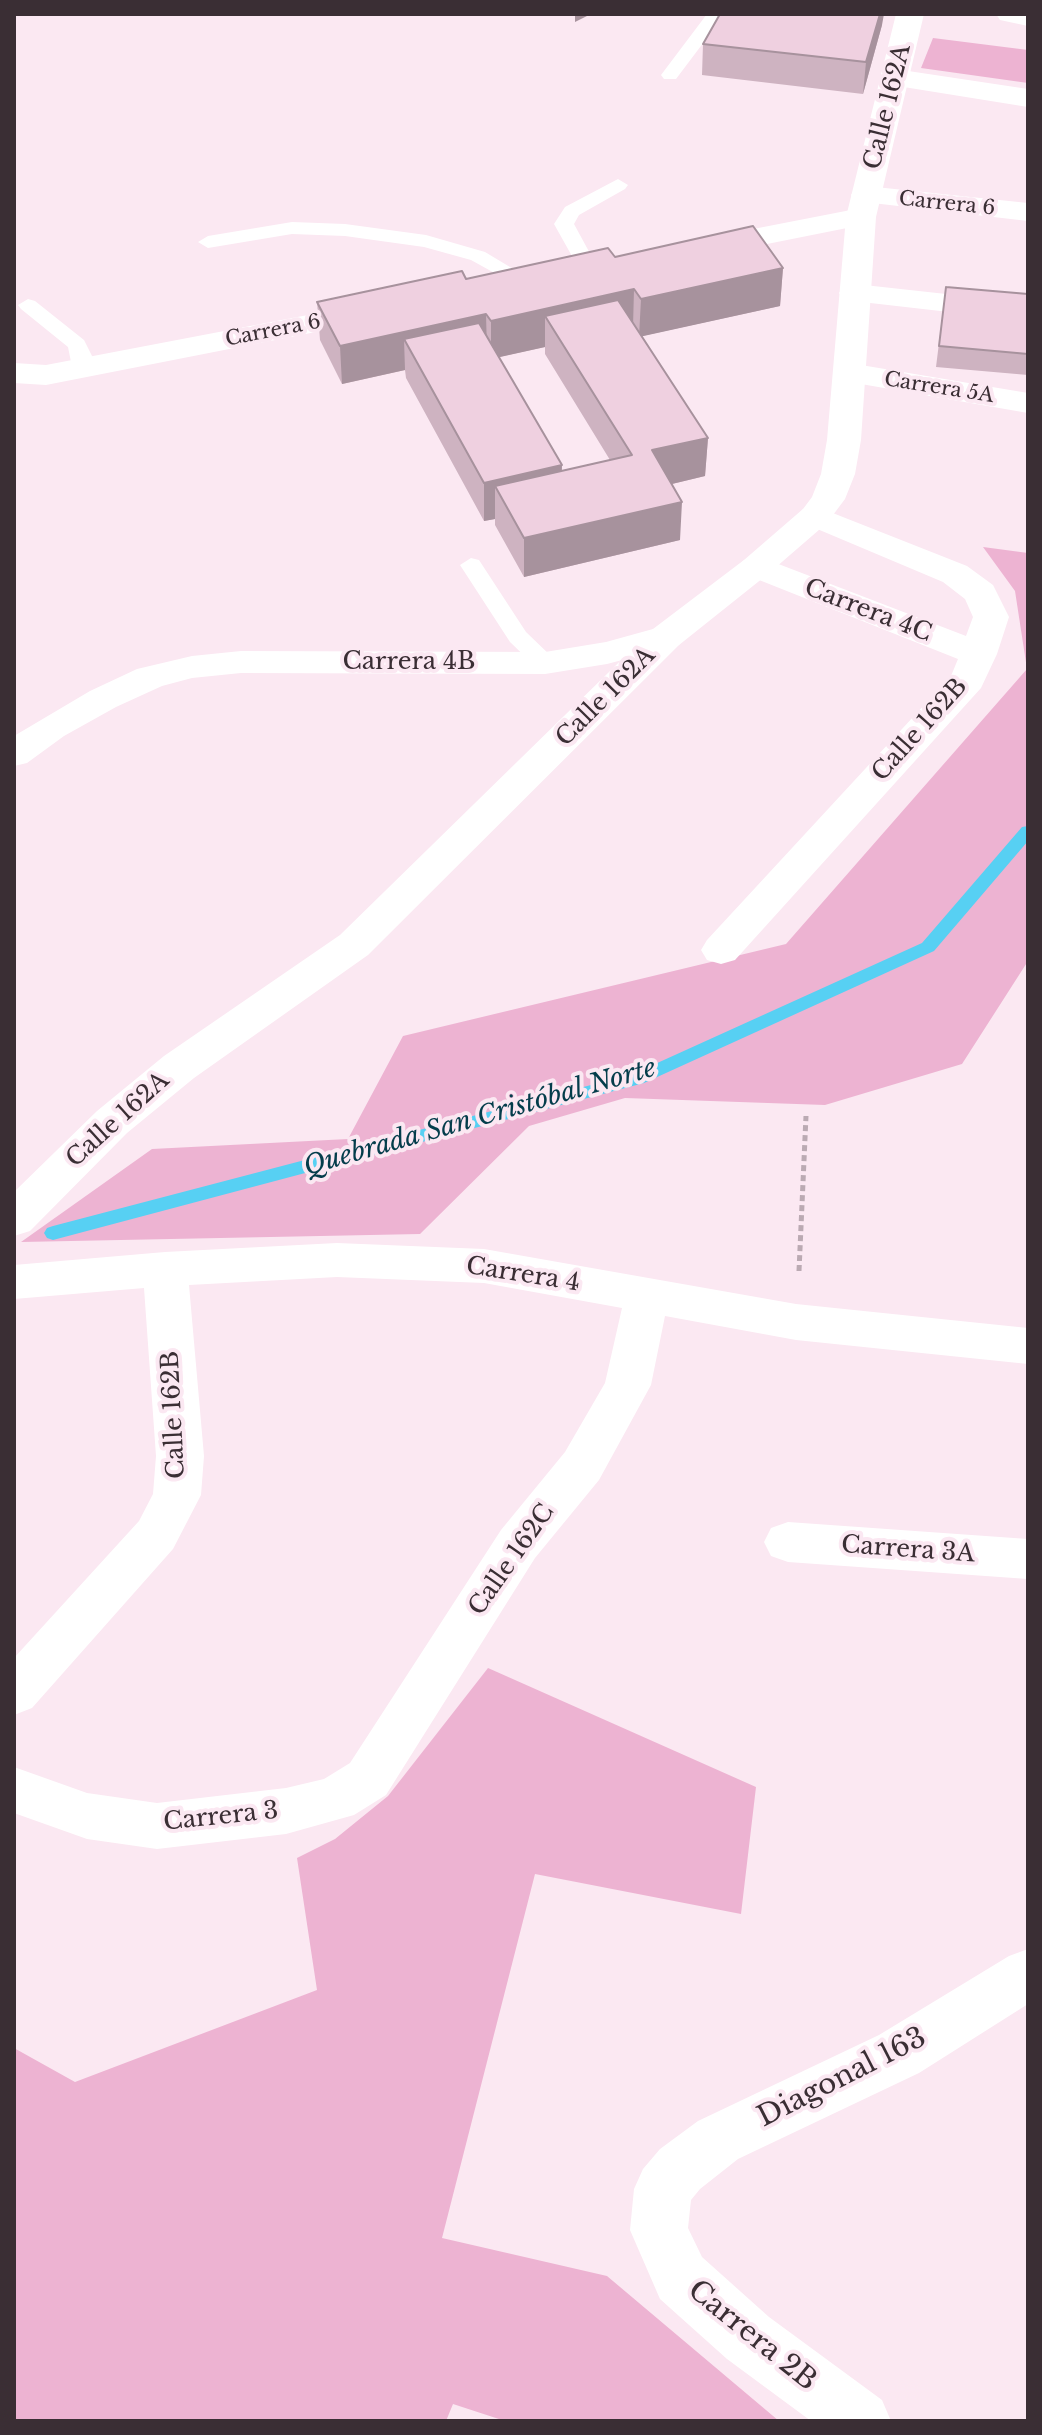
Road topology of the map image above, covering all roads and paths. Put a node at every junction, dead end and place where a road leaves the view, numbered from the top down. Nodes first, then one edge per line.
1 (716, 14) edge
2 (910, 14) edge
3 (1010, 14) edge
4 (1028, 18) edge
5 (670, 75) dead end
6 (895, 78) junction
7 (1028, 98) edge
8 (618, 185) dead end
9 (864, 206) junction
10 (1028, 212) edge
11 (208, 242) dead end
12 (666, 255) edge
13 (620, 264) edge
14 (557, 276) junction
15 (479, 291) edge
16 (855, 293) junction
17 (28, 305) dead end
18 (403, 305) edge
19 (1028, 312) edge
20 (80, 368) junction
21 (849, 373) junction
22 (16, 378) edge
23 (1028, 403) edge
24 (815, 516) junction
25 (471, 565) dead end
26 (756, 567) junction
27 (666, 637) junction
28 (979, 654) junction
29 (545, 663) junction
30 (14, 754) edge
31 (721, 950) dead end
32 (806, 1116) dead end
33 (14, 1219) edge
34 (165, 1269) junction
35 (14, 1282) edge
36 (647, 1296) junction
37 (796, 1322) junction
38 (1028, 1346) edge
39 (788, 1542) dead end
40 (1028, 1559) edge
41 (14, 1693) edge
42 (14, 1790) edge
43 (336, 1799) joint
44 (1028, 1974) edge
45 (663, 2189) joint
46 (861, 2421) edge

1 - 5 lane
2 - 6 street, Calle 162A
3 - 4 street
6 - 7 street
6 - 9 street, Calle 162A
8 - 14 lane
9 - 10 street, Carrera 6
9 - 12 street, Carrera 6
9 - 16 street, Calle 162A
11 - 14 lane
13 - 14 street
14 - 15 street
16 - 19 street
16 - 21 street, Calle 162A
17 - 20 lane
18 - 20 street, Carrera 6
20 - 22 street, Carrera 6
21 - 23 street, Carrera 5A
21 - 24 street, Calle 162A
24 - 26 street, Calle 162A
24 - 28 street, Calle 162B
25 - 29 lane
26 - 27 street, Calle 162A
26 - 28 street, Carrera 4C
27 - 29 street, Carrera 4B
27 - 33 street, Calle 162A
28 - 31 street, Calle 162B
29 - 30 street, Carrera 4B
32 - 37 path
34 - 35 street, Carrera 4
34 - 36 street, Carrera 4
34 - 41 street, Calle 162B
36 - 37 street, Carrera 4
36 - 43 street, Calle 162C
37 - 38 street, Carrera 4
39 - 40 street, Carrera 3A
42 - 43 street, Carrera 3
44 - 45 street, Diagonal 163
45 - 46 street, Carrera 2B

